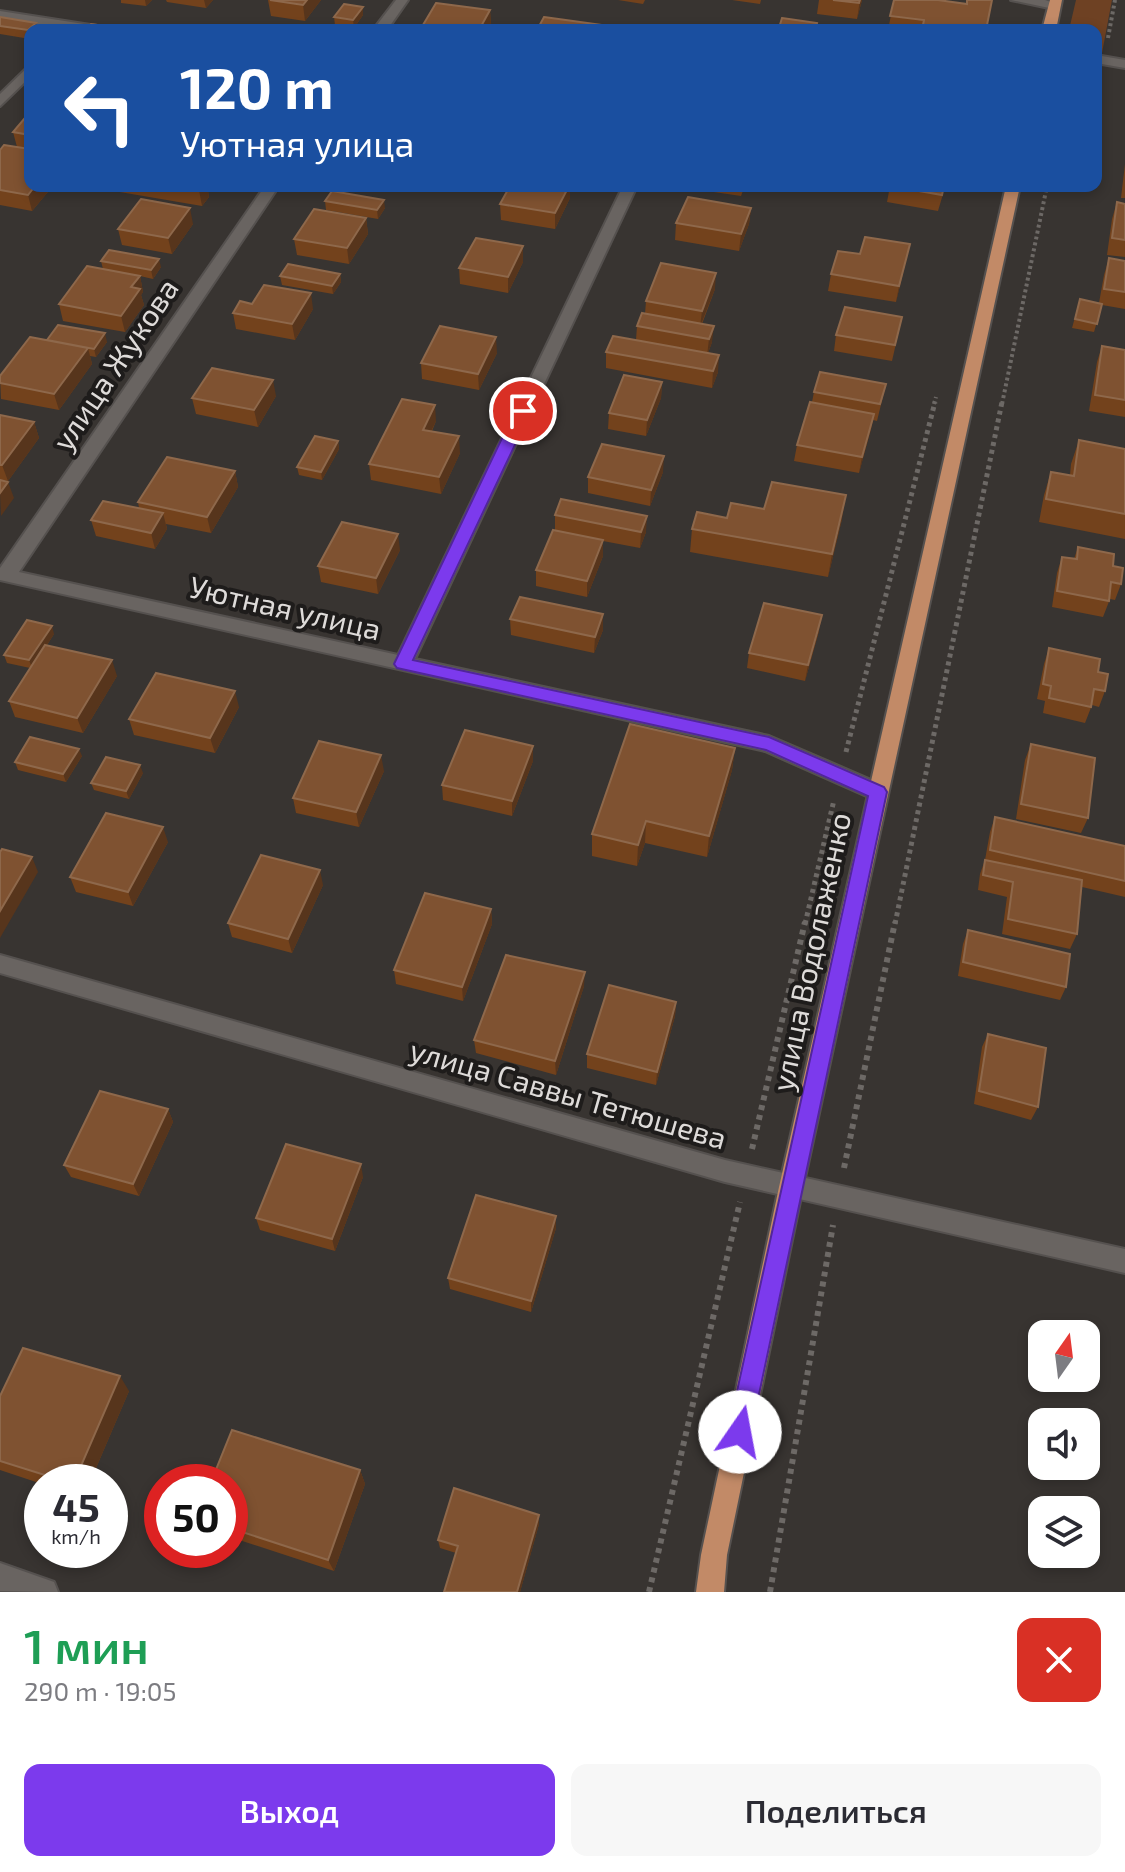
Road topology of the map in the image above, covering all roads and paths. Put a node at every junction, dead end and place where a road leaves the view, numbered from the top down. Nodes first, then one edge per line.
1 (402, 0) edge
2 (1017, 0) edge
3 (1115, 0) edge
4 (1055, 3) edge
5 (0, 15) edge
6 (47, 24) edge
7 (384, 24) edge
8 (1050, 24) edge
9 (1102, 52) edge
10 (1102, 60) edge
11 (1125, 64) edge
12 (24, 76) edge
13 (0, 102) edge
14 (268, 192) edge
15 (627, 192) edge
16 (1012, 192) edge
17 (1046, 192) edge
18 (936, 395) dead end
19 (3, 574) edge
20 (403, 664) junction
21 (840, 775) junction
22 (878, 792) junction
23 (0, 964) edge
24 (746, 1176) junction
25 (791, 1187) junction
26 (838, 1198) junction
27 (1125, 1261) edge
28 (0, 1577) edge
29 (44, 1592) edge
30 (649, 1592) edge
31 (710, 1592) edge
32 (770, 1592) edge

1 - 7 street
2 - 4 street
3 - 9 path
4 - 8 main road
5 - 6 street
10 - 11 street
12 - 13 street
14 - 19 street, улица Жукова
15 - 20 street
16 - 22 main road, улица Водолаженко
17 - 26 path
18 - 21 path
19 - 20 street, Уютная улица
20 - 21 street, Уютная улица
21 - 22 street, Уютная улица
21 - 24 path
22 - 25 main road, улица Водолаженко
23 - 24 street, улица Саввы Тетюшева
24 - 25 street, улица Саввы Тетюшева
24 - 30 path
25 - 26 street, улица Саввы Тетюшева
25 - 31 main road, улица Водолаженко
26 - 27 street, улица Саввы Тетюшева
26 - 32 path
28 - 29 street

